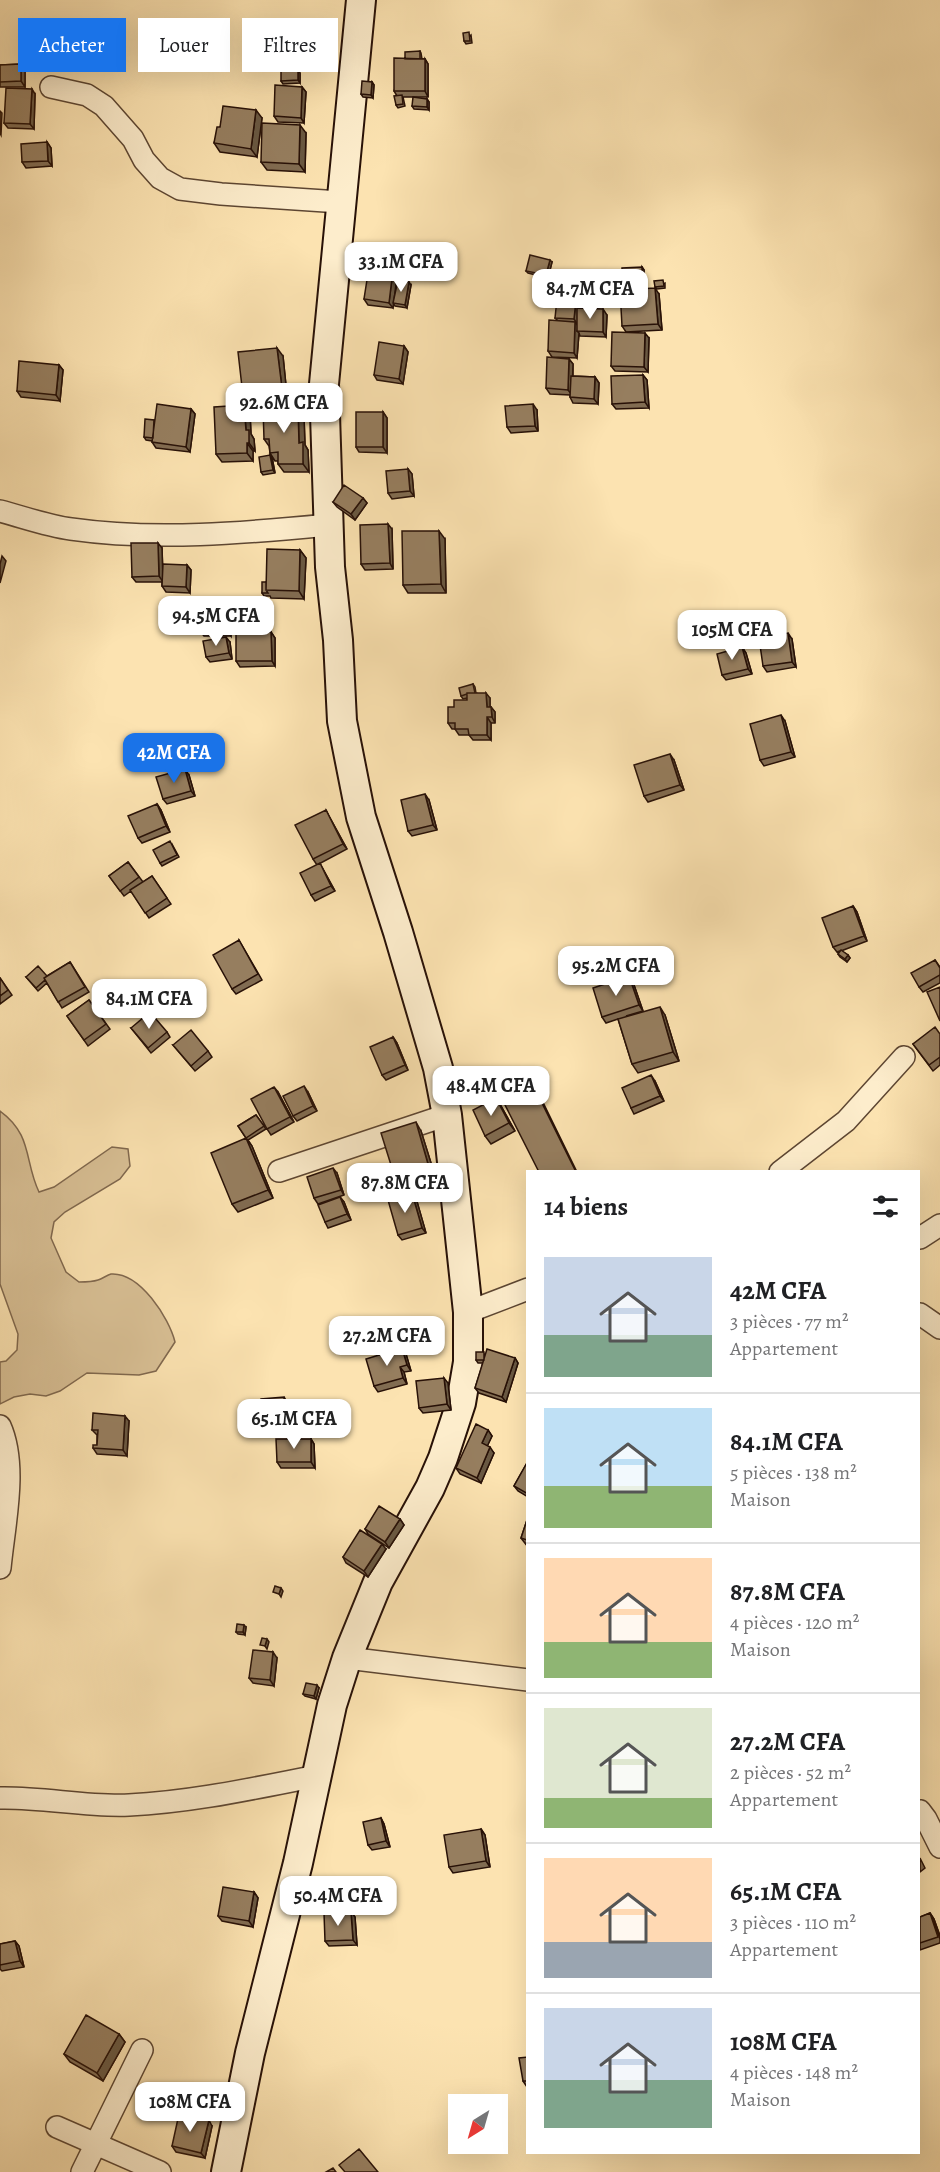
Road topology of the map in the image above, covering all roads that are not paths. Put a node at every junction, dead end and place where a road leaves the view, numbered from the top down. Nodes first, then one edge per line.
1 (361, 0) edge
2 (51, 87) dead end
3 (340, 202) junction
4 (0, 511) edge
5 (328, 525) junction
6 (904, 1057) dead end
7 (447, 1115) junction
8 (783, 1170) edge
9 (279, 1172) dead end
10 (940, 1225) edge
11 (920, 1238) edge
12 (526, 1290) edge
13 (468, 1312) junction
14 (920, 1314) edge
15 (940, 1328) edge
16 (0, 1426) edge
17 (0, 1568) edge
18 (347, 1658) junction
19 (526, 1680) edge
20 (317, 1776) junction
21 (0, 1798) edge
22 (920, 1811) edge
23 (940, 1847) edge
24 (142, 2050) dead end
25 (57, 2127) dead end
26 (96, 2144) junction
27 (82, 2172) edge
28 (160, 2172) edge
29 (226, 2172) edge

1 - 3 street
2 - 3 street
3 - 5 street
4 - 5 street
5 - 7 street
6 - 8 street
7 - 9 street
7 - 13 street
10 - 11 street
12 - 13 street
13 - 18 street
14 - 15 street
16 - 17 street
18 - 19 street
18 - 20 street
20 - 21 street
20 - 29 street
22 - 23 street
24 - 26 street
25 - 26 street
26 - 27 street
26 - 28 street

